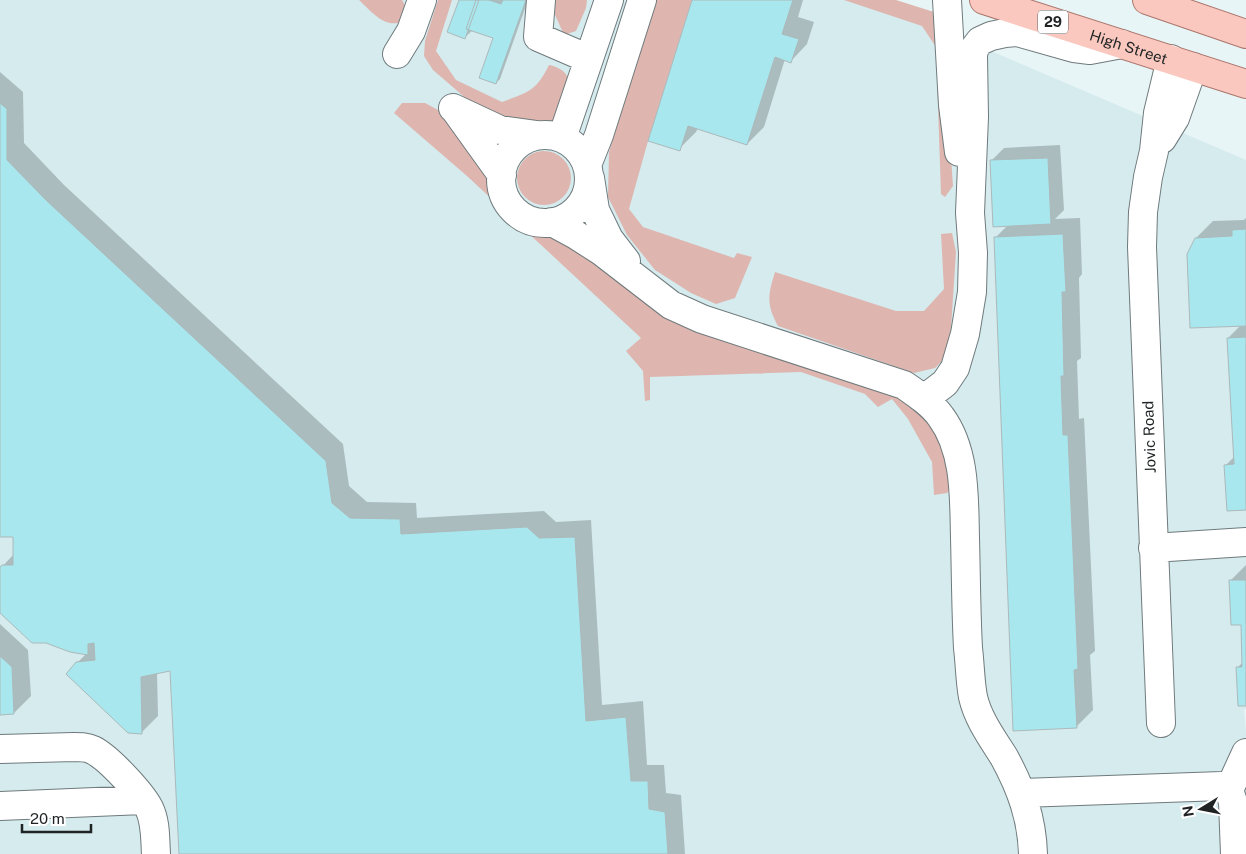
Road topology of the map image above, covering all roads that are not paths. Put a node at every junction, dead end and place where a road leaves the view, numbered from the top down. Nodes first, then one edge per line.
1 (422, 0) edge
2 (541, 0) edge
3 (609, 0) edge
4 (642, 0) edge
5 (947, 0) edge
6 (984, 0) edge
7 (1147, 0) edge
8 (1246, 34) edge
9 (1122, 44) junction
10 (397, 54) dead end
11 (589, 59) junction
12 (1182, 63) junction
13 (1246, 84) edge
14 (550, 136) junction
15 (588, 171) junction
16 (502, 175) junction
17 (970, 213) junction
18 (552, 222) junction
19 (643, 284) junction
20 (924, 400) junction
21 (1246, 542) edge
22 (1153, 548) junction
23 (1161, 723) dead end
24 (0, 749) edge
25 (1246, 753) edge
26 (1229, 790) junction
27 (1022, 794) junction
28 (143, 800) junction
29 (0, 806) edge
30 (156, 854) edge
31 (1033, 854) edge
32 (1235, 854) edge

1 - 10 street
2 - 11 street
3 - 11 street
4 - 15 street
5 - 17 street
6 - 9 main road, High Street / 29
7 - 8 main road
9 - 12 main road, High Street / 29
9 - 17 street
11 - 14 street
12 - 13 main road, High Street / 29
12 - 22 street, Jovic Road
14 - 15 street
14 - 16 street
14 - 16 street
15 - 18 street
15 - 19 street
16 - 18 street
17 - 20 street
18 - 19 street
19 - 20 street
20 - 27 street
21 - 22 street
22 - 23 street, Jovic Road
24 - 28 street
25 - 26 street
26 - 27 street
26 - 32 street
27 - 31 street
28 - 29 street
28 - 30 street

